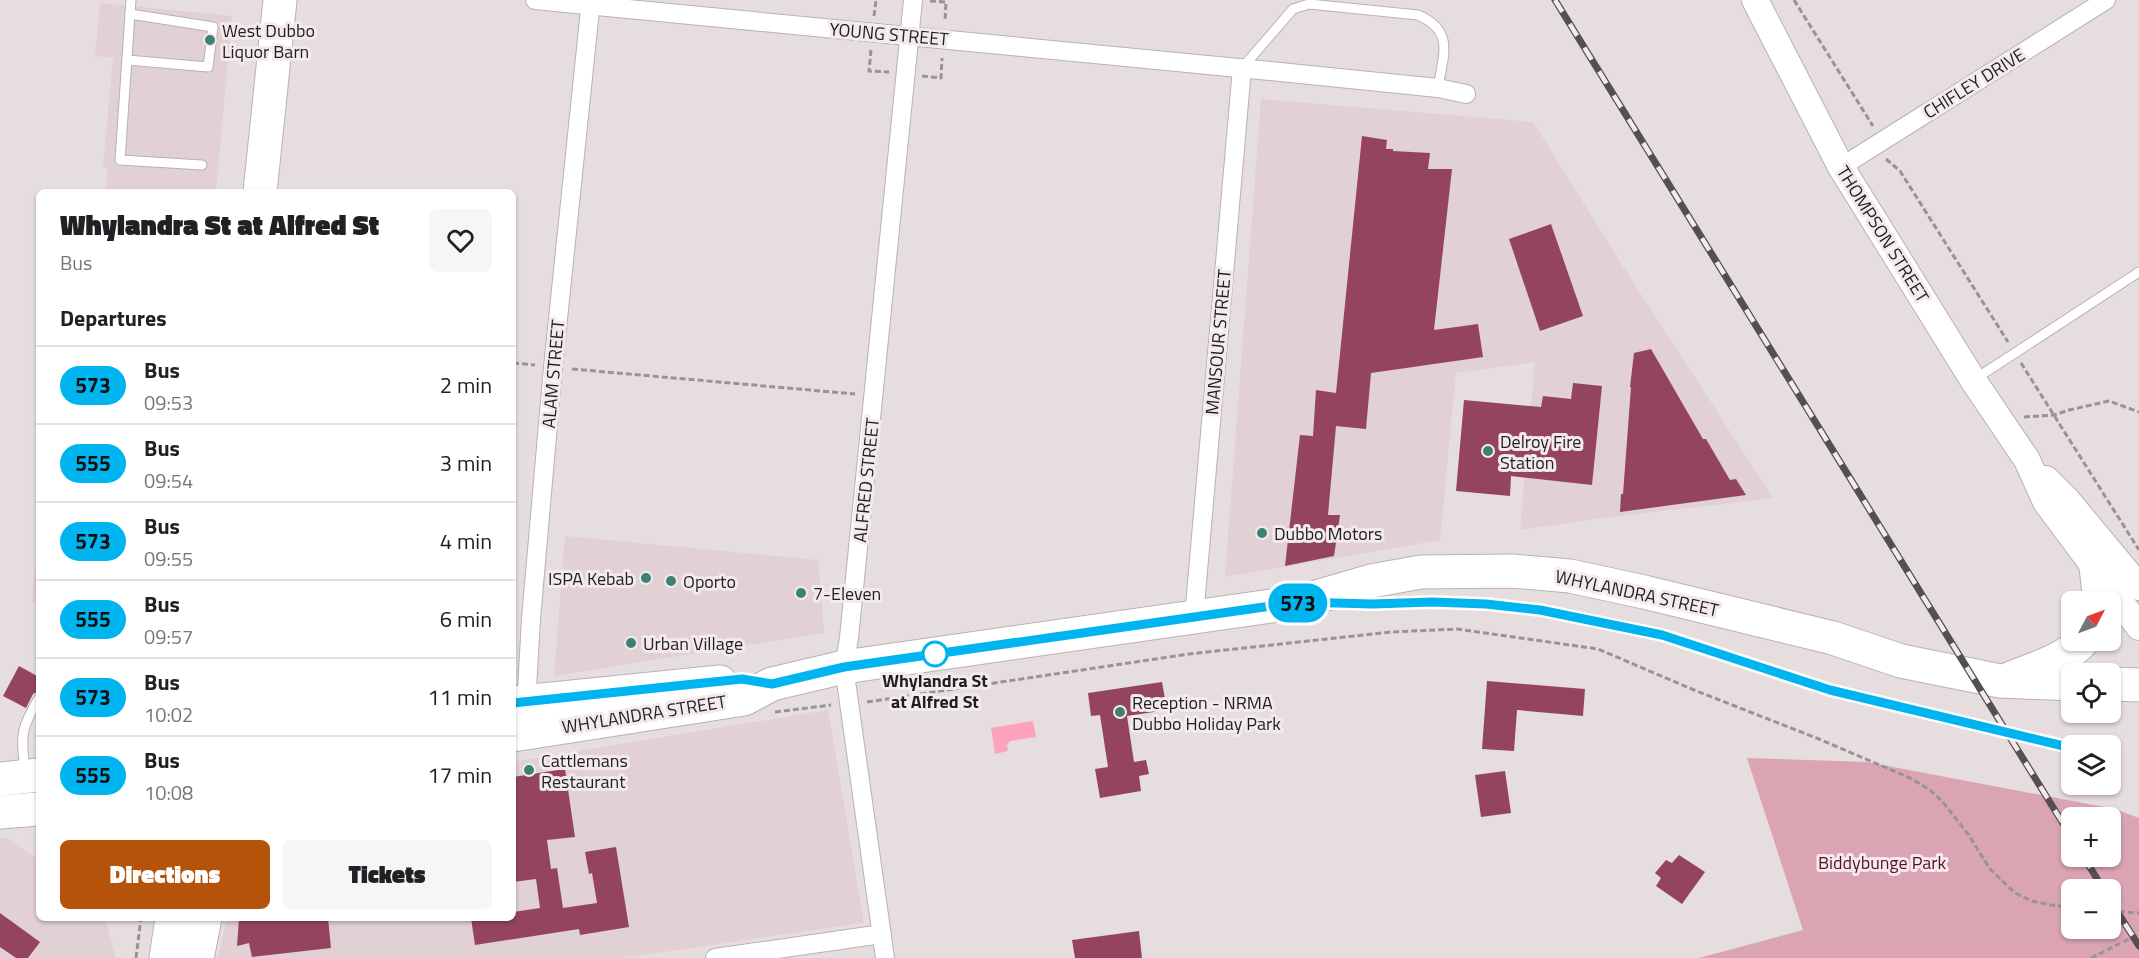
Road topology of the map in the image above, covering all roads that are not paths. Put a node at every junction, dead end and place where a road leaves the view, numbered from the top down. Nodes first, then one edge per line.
1 (131, 0) edge
2 (280, 0) edge
3 (535, 0) edge
4 (913, 0) edge
5 (1755, 0) edge
6 (2106, 0) edge
7 (591, 3) edge
8 (130, 14) junction
9 (909, 36) junction
10 (127, 60) junction
11 (1242, 68) junction
12 (1438, 88) junction
13 (1466, 94) dead end
14 (202, 165) dead end
15 (1841, 167) junction
16 (260, 189) edge
17 (2139, 272) edge
18 (1973, 380) junction
19 (2027, 460) junction
20 (2096, 567) junction
21 (2139, 587) edge
22 (2099, 591) edge
23 (1194, 617) junction
24 (2139, 627) edge
25 (2070, 651) edge
26 (844, 667) junction
27 (2000, 681) junction
28 (2061, 684) edge
29 (2121, 684) edge
30 (2139, 685) edge
31 (770, 699) junction
32 (521, 702) edge
33 (36, 703) edge
34 (563, 726) junction
35 (516, 734) edge
36 (22, 777) edge
37 (36, 809) edge
38 (0, 812) edge
39 (201, 921) edge
40 (882, 934) junction
41 (173, 940) edge
42 (715, 958) edge
43 (885, 958) edge

1 - 8 lane
2 - 16 highway
3 - 7 street, YOUNG STREET
4 - 9 street, ALFRED STREET
5 - 15 street, THOMPSON STREET
6 - 15 street, CHIFLEY DRIVE
7 - 9 street, YOUNG STREET
7 - 32 street, ALAM STREET
8 - 10 lane
8 - 10 lane
9 - 11 street, YOUNG STREET
9 - 26 street, ALFRED STREET
10 - 14 lane
11 - 12 street, YOUNG STREET
11 - 12 lane
11 - 23 street, MANSOUR STREET
12 - 13 street, YOUNG STREET
15 - 18 street, THOMPSON STREET
17 - 18 lane
18 - 19 street, THOMPSON STREET
19 - 20 street, THOMPSON STREET
19 - 21 street, THOMPSON STREET
20 - 22 highway
20 - 24 street, THOMPSON STREET
23 - 26 highway, WHYLANDRA STREET
23 - 27 highway, WHYLANDRA STREET
25 - 27 highway
26 - 31 highway, WHYLANDRA STREET
26 - 40 street, ALFRED STREET
27 - 28 highway, WHYLANDRA STREET
29 - 30 highway
31 - 32 highway, WHYLANDRA STREET
31 - 34 highway, WHYLANDRA STREET
32 - 34 street
33 - 36 lane
34 - 35 highway, WHYLANDRA STREET
37 - 38 highway
39 - 41 highway
40 - 42 street
40 - 43 street, ALFRED STREET

